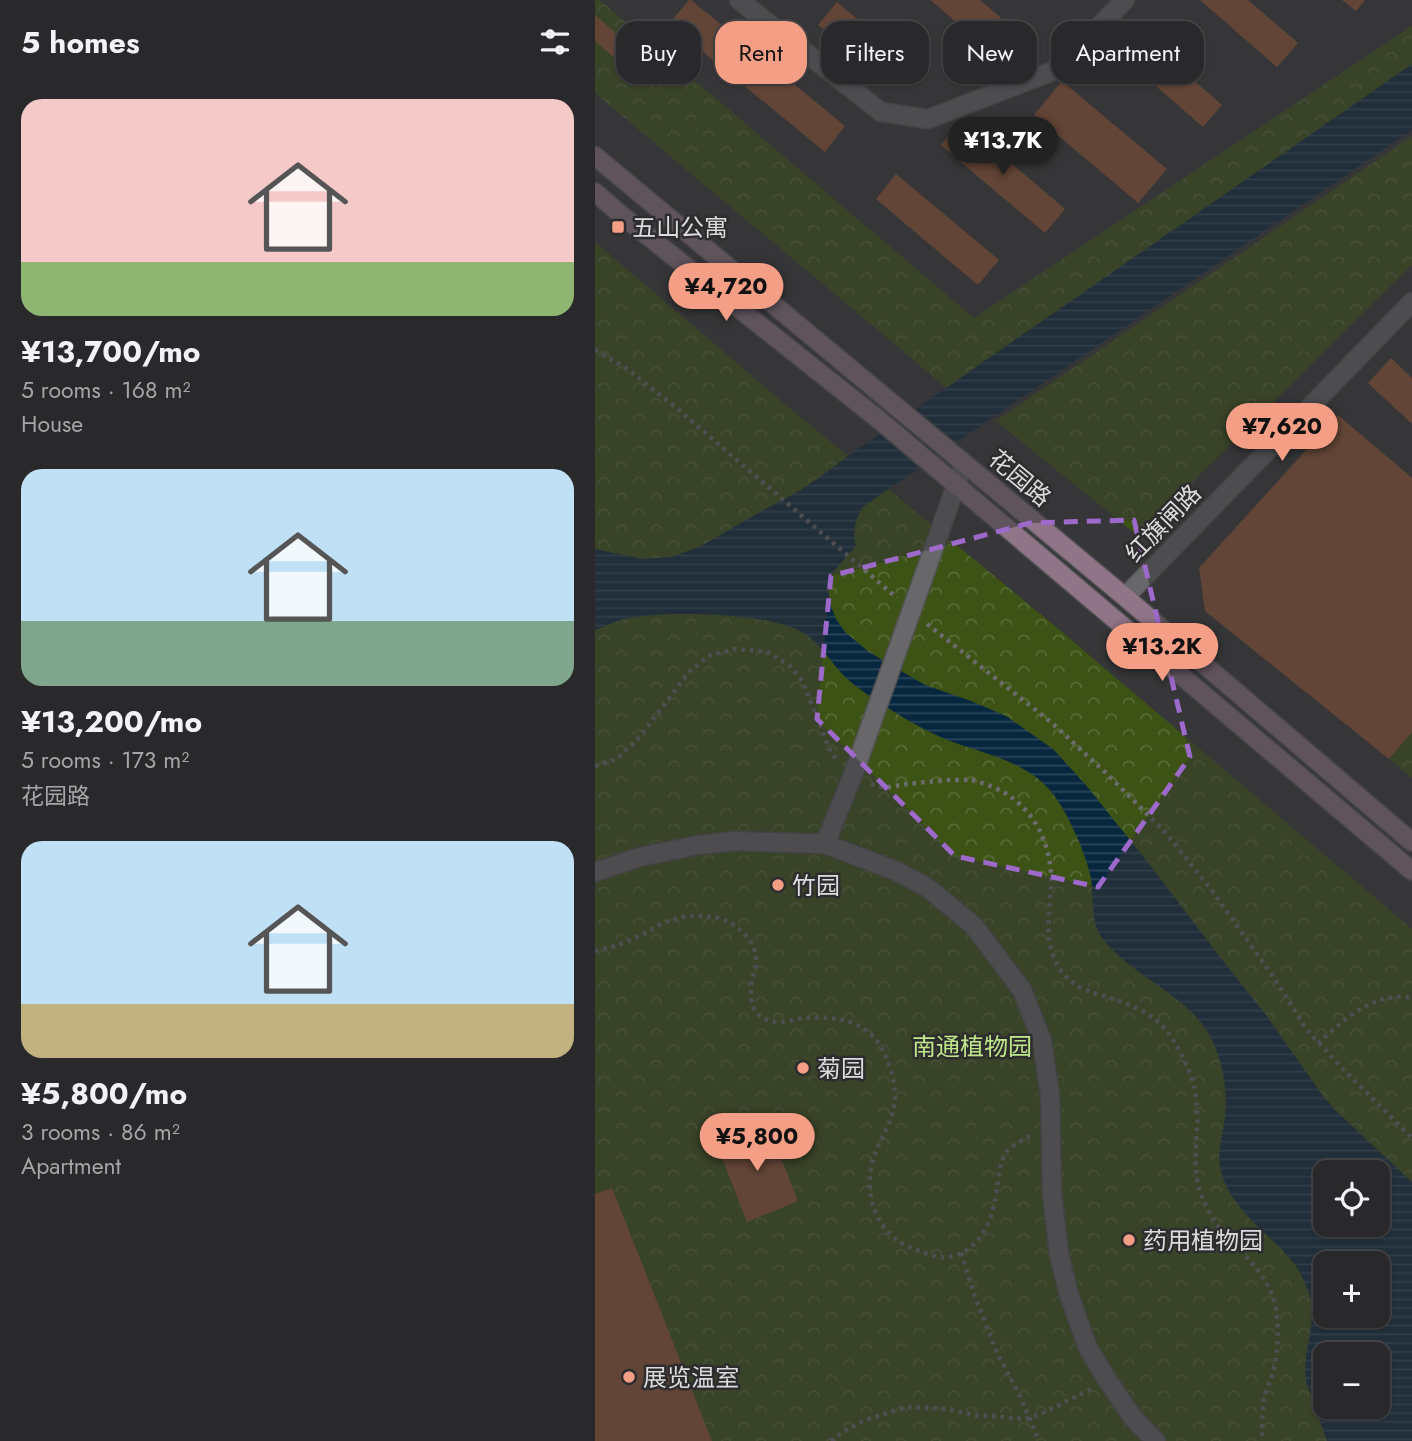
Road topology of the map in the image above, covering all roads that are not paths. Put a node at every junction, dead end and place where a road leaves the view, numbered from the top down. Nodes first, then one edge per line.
1 (739, 0) edge
2 (1125, 0) edge
3 (595, 156) edge
4 (595, 192) edge
5 (1412, 302) edge
6 (959, 459) junction
7 (956, 486) junction
8 (1125, 597) junction
9 (1412, 842) edge
10 (825, 844) junction
11 (1412, 871) edge
12 (595, 872) edge
13 (1156, 1441) edge

1 - 2 street
3 - 6 main road, 花园路
4 - 7 main road, 花园路
5 - 8 street, 红旗闸路
6 - 7 street
6 - 8 main road, 花园路
7 - 10 street
7 - 11 main road, 花园路
8 - 9 main road, 花园路
10 - 12 street
10 - 13 street

